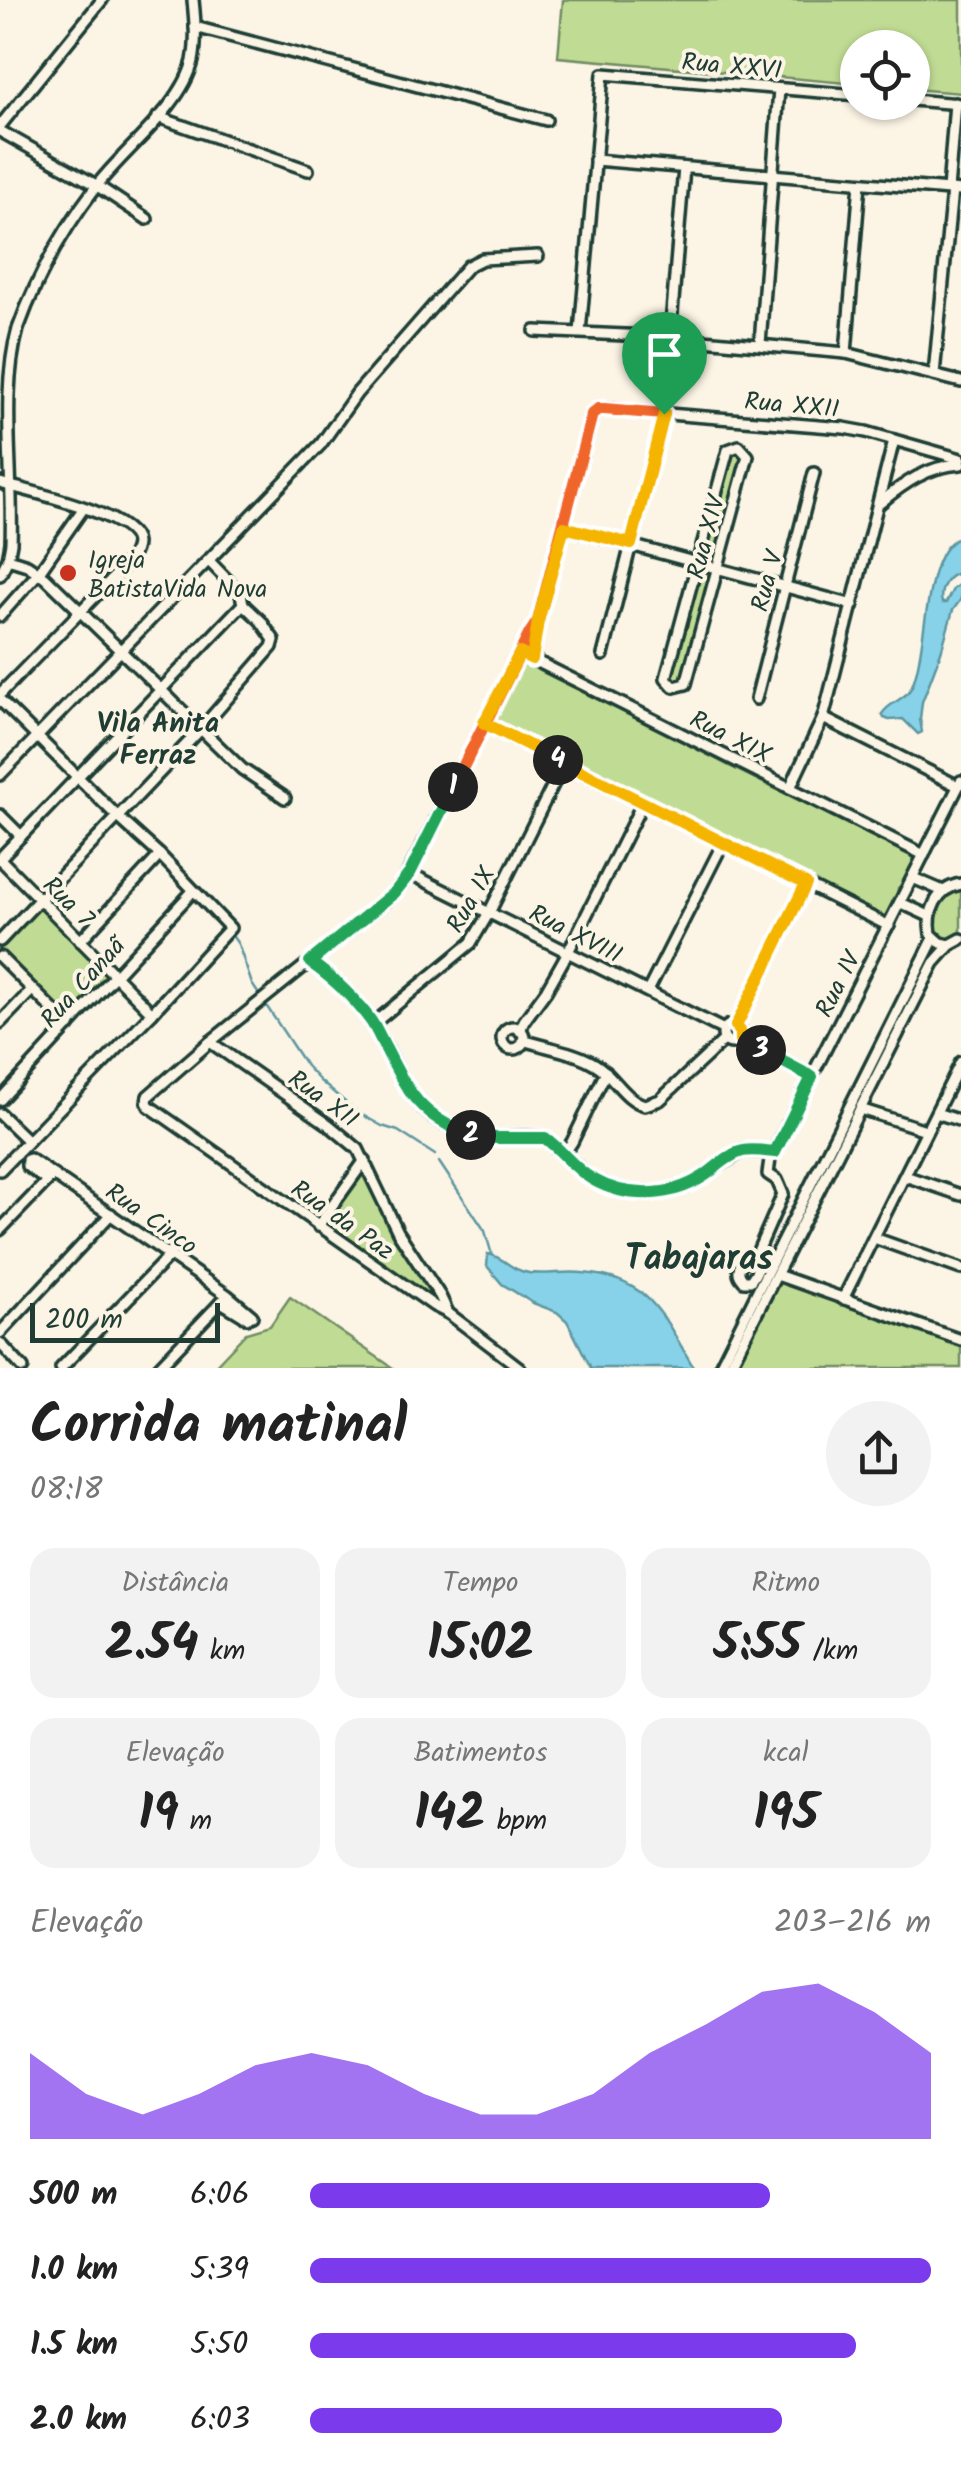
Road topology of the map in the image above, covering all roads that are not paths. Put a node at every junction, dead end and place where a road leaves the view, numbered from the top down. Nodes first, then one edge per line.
1 (102, 0) edge
2 (193, 0) edge
3 (195, 27) junction
4 (779, 89) junction
5 (840, 94) edge
6 (930, 102) edge
7 (958, 104) edge
8 (158, 117) junction
9 (546, 120) dead end
10 (0, 131) edge
11 (595, 160) junction
12 (684, 168) junction
13 (308, 170) dead end
14 (773, 175) junction
15 (860, 182) junction
16 (96, 186) junction
17 (953, 190) edge
18 (147, 220) dead end
19 (538, 256) dead end
20 (535, 331) dead end
21 (580, 332) junction
22 (670, 337) junction
23 (760, 344) junction
24 (846, 353) junction
25 (934, 374) junction
26 (961, 382) edge
27 (664, 414) junction
28 (894, 440) junction
29 (961, 462) edge
30 (814, 473) dead end
31 (6, 484) edge
32 (878, 505) junction
33 (83, 509) junction
34 (564, 527) junction
35 (631, 544) junction
36 (8, 560) junction
37 (209, 561) junction
38 (698, 561) junction
39 (718, 567) junction
40 (40, 572) junction
41 (0, 575) edge
42 (786, 585) junction
43 (853, 605) junction
44 (241, 606) junction
45 (80, 610) junction
46 (0, 616) edge
47 (538, 621) junction
48 (121, 650) junction
49 (520, 653) junction
50 (602, 655) dead end
51 (532, 659) junction
52 (162, 689) junction
53 (0, 697) edge
54 (756, 699) dead end
55 (823, 718) junction
56 (484, 723) junction
57 (201, 728) junction
58 (38, 737) junction
59 (564, 763) junction
60 (0, 775) edge
61 (79, 777) junction
62 (960, 783) edge
63 (790, 788) junction
64 (285, 798) dead end
65 (643, 802) junction
66 (0, 815) edge
67 (118, 816) junction
68 (21, 836) junction
69 (723, 842) junction
70 (160, 854) junction
71 (924, 856) junction
72 (0, 858) edge
73 (410, 873) junction
74 (913, 878) junction
75 (806, 884) junction
76 (961, 884) edge
77 (193, 891) junction
78 (943, 891) junction
79 (40, 900) junction
80 (900, 903) junction
81 (490, 911) junction
82 (929, 916) junction
83 (889, 926) junction
84 (934, 938) junction
85 (961, 939) edge
86 (0, 941) edge
87 (80, 941) junction
88 (950, 945) junction
89 (568, 952) junction
90 (0, 957) edge
91 (310, 962) junction
92 (115, 975) junction
93 (32, 990) junction
94 (648, 991) junction
95 (152, 1013) junction
96 (0, 1023) edge
97 (373, 1024) junction
98 (69, 1026) junction
99 (736, 1026) junction
100 (518, 1033) junction
101 (724, 1035) junction
102 (740, 1040) junction
103 (210, 1042) junction
104 (515, 1048) junction
105 (552, 1049) junction
106 (961, 1062) edge
107 (606, 1072) junction
108 (812, 1077) junction
109 (0, 1100) edge
110 (860, 1109) junction
111 (936, 1113) junction
112 (0, 1114) edge
113 (961, 1121) edge
114 (926, 1130) junction
115 (28, 1141) junction
116 (775, 1152) junction
117 (564, 1154) junction
118 (365, 1160) junction
119 (0, 1170) edge
120 (905, 1176) junction
121 (961, 1195) edge
122 (111, 1214) junction
123 (318, 1226) junction
124 (0, 1230) edge
125 (874, 1238) junction
126 (170, 1255) junction
127 (755, 1258) dead end
128 (776, 1269) junction
129 (961, 1269) edge
130 (763, 1291) junction
131 (844, 1299) junction
132 (448, 1313) junction
133 (0, 1333) edge
134 (961, 1340) edge
135 (0, 1343) edge
136 (161, 1366) edge
137 (23, 1368) edge
138 (61, 1368) edge
139 (520, 1368) edge
140 (719, 1368) edge
141 (730, 1368) edge

1 - 10 street
2 - 3 street
3 - 8 street
3 - 9 street
4 - 5 street, Rua XXVI
4 - 11 street, Rua XXVI
4 - 14 street
6 - 7 street
7 - 17 street
8 - 13 street
8 - 16 street
10 - 16 street
11 - 12 street
11 - 21 street
12 - 14 street
12 - 22 street
14 - 15 street
14 - 23 street
15 - 17 street
15 - 24 street
16 - 18 street
16 - 31 street
17 - 25 street
19 - 37 street
20 - 21 street
21 - 22 street
22 - 23 street
23 - 24 street
24 - 25 street
25 - 26 street
27 - 28 street, Rua XXII
27 - 34 street, Rua XXII
27 - 35 street
28 - 29 street, Rua XXII
28 - 32 street
29 - 32 street
30 - 42 street, Rua V
31 - 33 street
31 - 36 street
32 - 43 street
33 - 40 street
33 - 45 street
34 - 35 street
34 - 47 street
35 - 38 street
35 - 50 street
36 - 40 street
36 - 41 street
37 - 44 street
37 - 48 street
38 - 39 street
38 - 39 street, Rua XIV
38 - 39 street, Rua XIV
39 - 42 street
40 - 45 street
40 - 46 street
42 - 43 street
42 - 54 street, Rua V
43 - 55 street
44 - 52 street
44 - 57 street
45 - 48 street
45 - 53 street
47 - 49 street
47 - 51 street
48 - 52 street
48 - 58 street
49 - 51 street, Rua XIX
49 - 56 street
51 - 63 street, Rua XIX
52 - 57 street
52 - 61 street
53 - 58 street
55 - 62 street
55 - 63 street
56 - 59 street
56 - 73 street
57 - 64 street
57 - 67 street
58 - 60 street
58 - 61 street
59 - 65 street
59 - 81 street, Rua IX
61 - 67 street
61 - 68 street
62 - 71 street, Rua IV
63 - 71 street, Rua XIX
65 - 69 street
65 - 89 street
66 - 68 street
67 - 70 street
67 - 79 street
68 - 72 street
69 - 75 street
69 - 94 street
70 - 77 street
70 - 87 street
71 - 74 street, Rua IV
72 - 79 street, Rua 7
73 - 81 street, Rua XVIII
73 - 91 street
74 - 78 street
74 - 80 street, Rua IV
75 - 83 street
75 - 99 street
76 - 78 street
77 - 92 street, Rua Canaã
77 - 95 street
78 - 82 street
79 - 86 street
79 - 87 street, Rua 7
80 - 82 street
80 - 83 street, Rua IV
81 - 89 street, Rua XVIII
81 - 97 street, Rua IX
82 - 84 street
83 - 108 street, Rua IV
84 - 88 street
84 - 128 street
85 - 88 street
87 - 92 street, Rua 7
88 - 110 street
89 - 94 street, Rua XVIII
89 - 100 street
90 - 93 street
91 - 97 street
91 - 103 street
92 - 95 street, Rua 7
92 - 98 street, Rua Canaã
93 - 96 street
93 - 98 street
94 - 101 street, Rua XVIII
95 - 115 street
97 - 117 street
98 - 109 street, Rua Canaã
99 - 101 street
99 - 102 street
100 - 104 street
100 - 104 street
100 - 105 street
101 - 102 street
101 - 107 street
102 - 108 street
103 - 118 street, Rua XII
103 - 123 street, Rua da Paz
104 - 105 street
105 - 107 street
106 - 111 street
107 - 117 street
108 - 116 street, Rua IV
110 - 114 street
110 - 128 street
111 - 113 street
111 - 114 street
112 - 115 street
114 - 120 street
115 - 119 street
116 - 117 street
116 - 127 street
118 - 123 street
118 - 132 street, Rua XII
120 - 121 street
120 - 125 street
122 - 124 street, Rua Cinco
122 - 126 street, Rua Cinco
122 - 133 street
123 - 132 street, Rua da Paz
125 - 129 street
125 - 131 street
126 - 136 street, Rua Cinco
126 - 138 street
128 - 130 street
128 - 131 street
130 - 140 street
130 - 141 street
131 - 134 street
132 - 139 street, Rua da Paz
135 - 137 street

